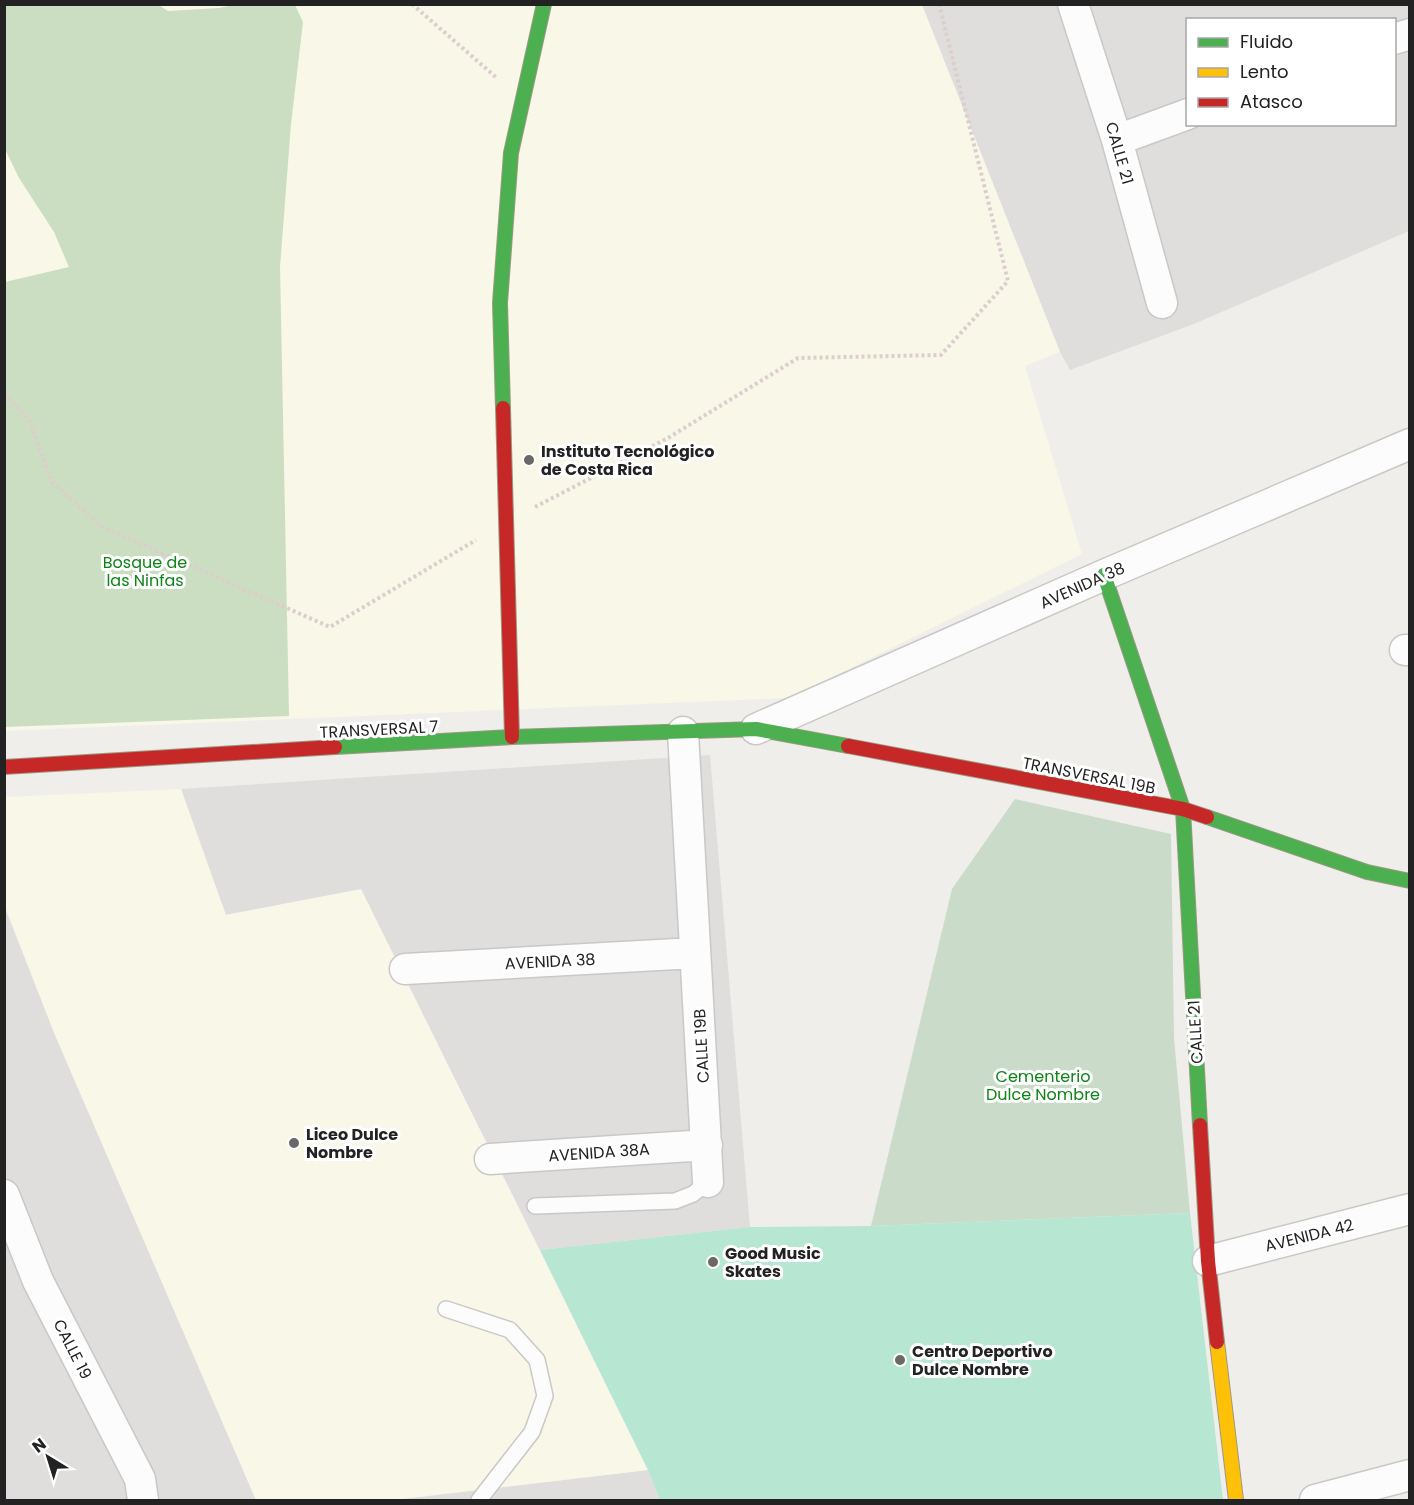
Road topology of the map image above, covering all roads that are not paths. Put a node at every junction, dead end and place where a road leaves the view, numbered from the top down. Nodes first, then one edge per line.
1 (544, 4) edge
2 (1073, 4) edge
3 (1186, 115) edge
4 (1117, 140) junction
5 (1162, 303) dead end
6 (1410, 444) edge
7 (1104, 575) junction
8 (756, 729) junction
9 (683, 732) junction
10 (512, 737) junction
11 (4, 767) edge
12 (1183, 809) junction
13 (1410, 880) edge
14 (696, 953) junction
15 (405, 969) dead end
16 (707, 1145) junction
17 (490, 1159) dead end
18 (708, 1182) joint
19 (4, 1195) edge
20 (535, 1206) dead end
21 (1410, 1209) edge
22 (1208, 1261) junction
23 (446, 1309) dead end
24 (1410, 1475) edge
25 (143, 1500) edge
26 (479, 1500) edge
27 (1236, 1500) edge
28 (1315, 1500) edge

1 - 10 street
2 - 4 street, CALLE 21
3 - 4 street
4 - 5 street, CALLE 21
6 - 7 street, AVENIDA 38
7 - 8 street, AVENIDA 38
7 - 12 street, CALLE 21
8 - 9 street, TRANSVERSAL 7
8 - 12 street, TRANSVERSAL 19B
9 - 10 street, TRANSVERSAL 7
9 - 14 street, CALLE 19B
10 - 11 street, TRANSVERSAL 7
12 - 13 street, TRANSVERSAL 19B
12 - 22 street, CALLE 21
14 - 15 street, AVENIDA 38
14 - 16 street, CALLE 19B
16 - 17 street, AVENIDA 38A
16 - 18 street, CALLE 19B
18 - 20 lane, CALLE 19B
19 - 25 street, CALLE 19
21 - 22 street, AVENIDA 42
22 - 27 street, CALLE 21
23 - 26 lane
24 - 28 street

